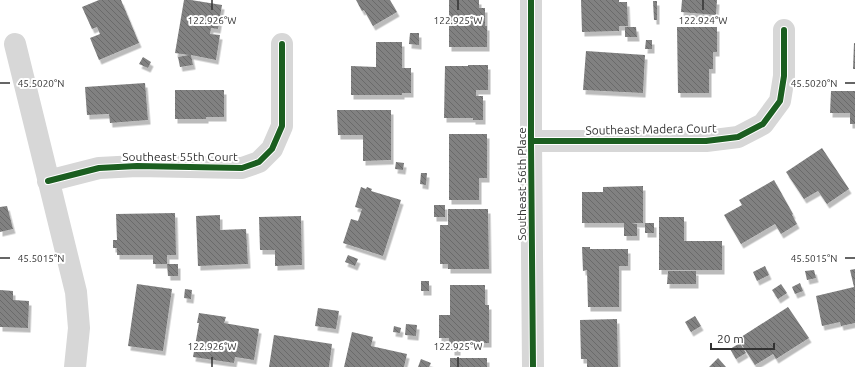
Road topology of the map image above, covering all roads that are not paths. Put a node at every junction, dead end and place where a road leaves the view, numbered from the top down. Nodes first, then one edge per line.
1 (531, 0) edge
2 (784, 30) dead end
3 (15, 44) dead end
4 (282, 44) dead end
5 (531, 141) junction
6 (48, 181) junction
7 (75, 367) edge
8 (533, 367) edge

1 - 5 street, Southeast 56th Place
2 - 5 street, Southeast Madera Court
3 - 6 street
4 - 6 street, Southeast 55th Court
5 - 8 street, Southeast 56th Place
6 - 7 street

